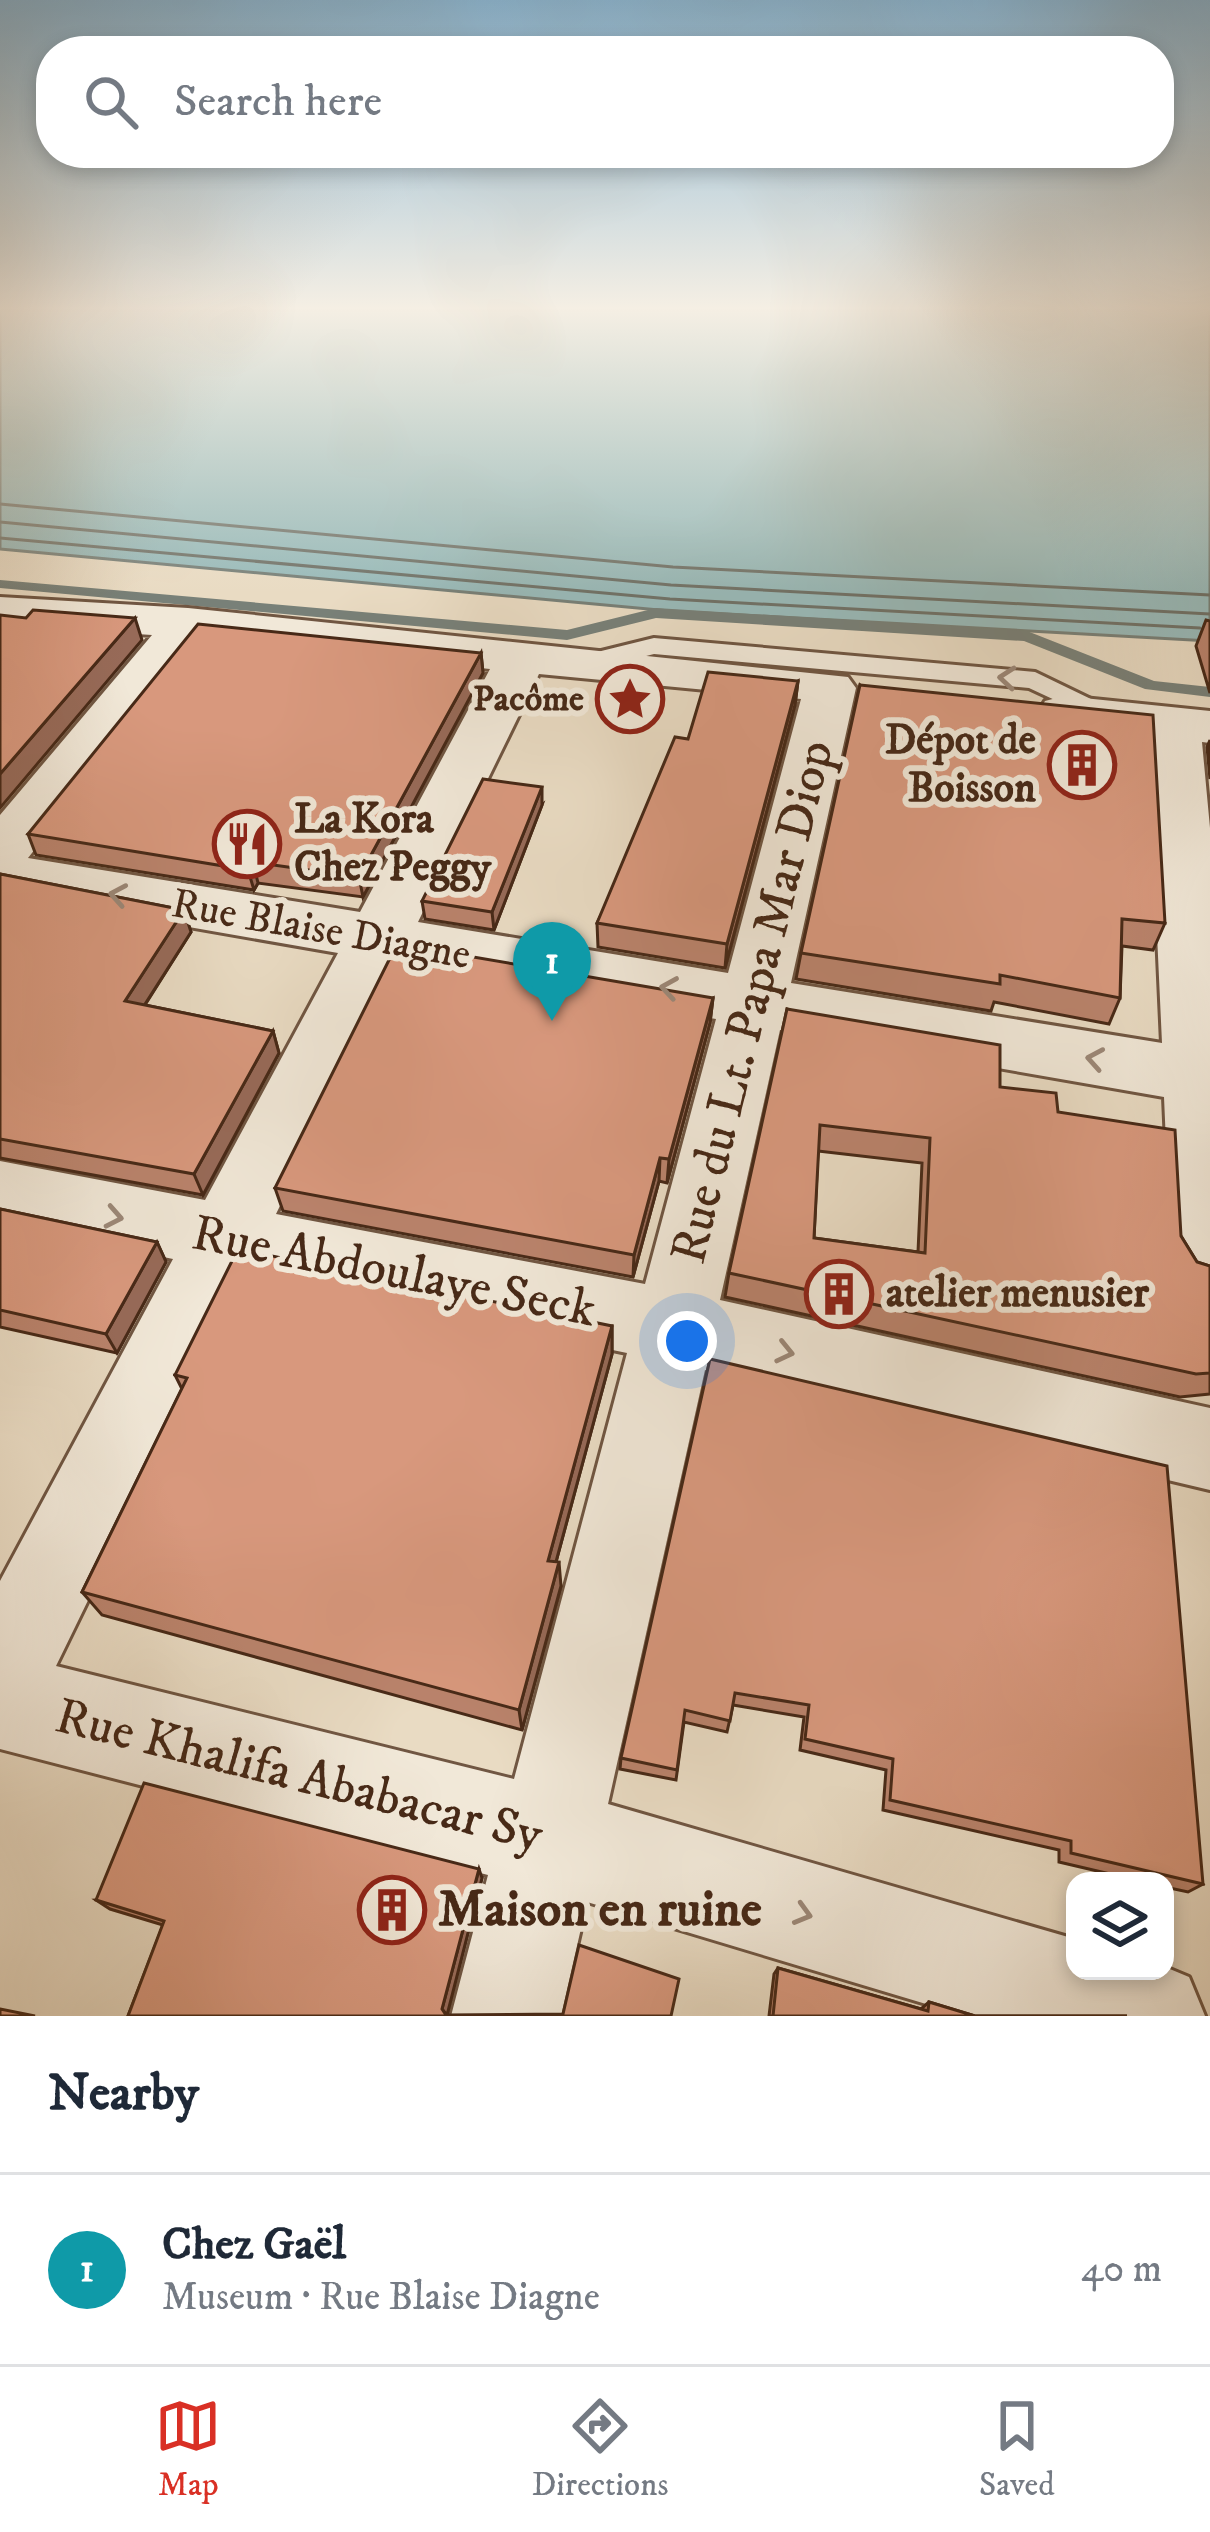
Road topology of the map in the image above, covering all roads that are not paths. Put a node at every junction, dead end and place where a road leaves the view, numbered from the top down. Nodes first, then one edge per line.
1 (0, 611) edge
2 (188, 623) junction
3 (555, 660) junction
4 (830, 688) junction
5 (1166, 722) edge
6 (0, 854) edge
7 (0, 874) edge
8 (374, 941) junction
9 (755, 1001) junction
10 (1204, 1077) edge
11 (0, 1192) edge
12 (225, 1239) junction
13 (1210, 1258) edge
14 (674, 1326) junction
15 (1210, 1449) edge
16 (0, 1678) edge
17 (0, 1700) edge
18 (550, 1839) junction
19 (506, 2016) edge
20 (1150, 2016) edge

1 - 2 street
2 - 3 street
2 - 6 street
3 - 4 street
5 -> 3 lane
3 - 8 street
4 - 5 street
4 - 9 street, Rue du Lt. Papa Mar Diop
5 - 10 street
8 -> 7 street, Rue Blaise Diagne
9 -> 8 street, Rue Blaise Diagne
8 - 12 street
10 -> 9 street, Rue Blaise Diagne
9 - 14 street, Rue du Lt. Papa Mar Diop
10 - 13 street
11 -> 12 street, Rue Abdoulaye Seck
12 - 14 street, Rue Abdoulaye Seck
12 - 16 street
14 -> 15 street, Rue Abdoulaye Seck
14 - 18 street, Rue du Lt. Papa Mar Diop
17 - 18 street, Rue Khalifa Ababacar Sy
18 - 19 street, Rue du Lt. Papa Mar Diop
18 -> 20 street, Rue Khalifa Ababacar Sy

